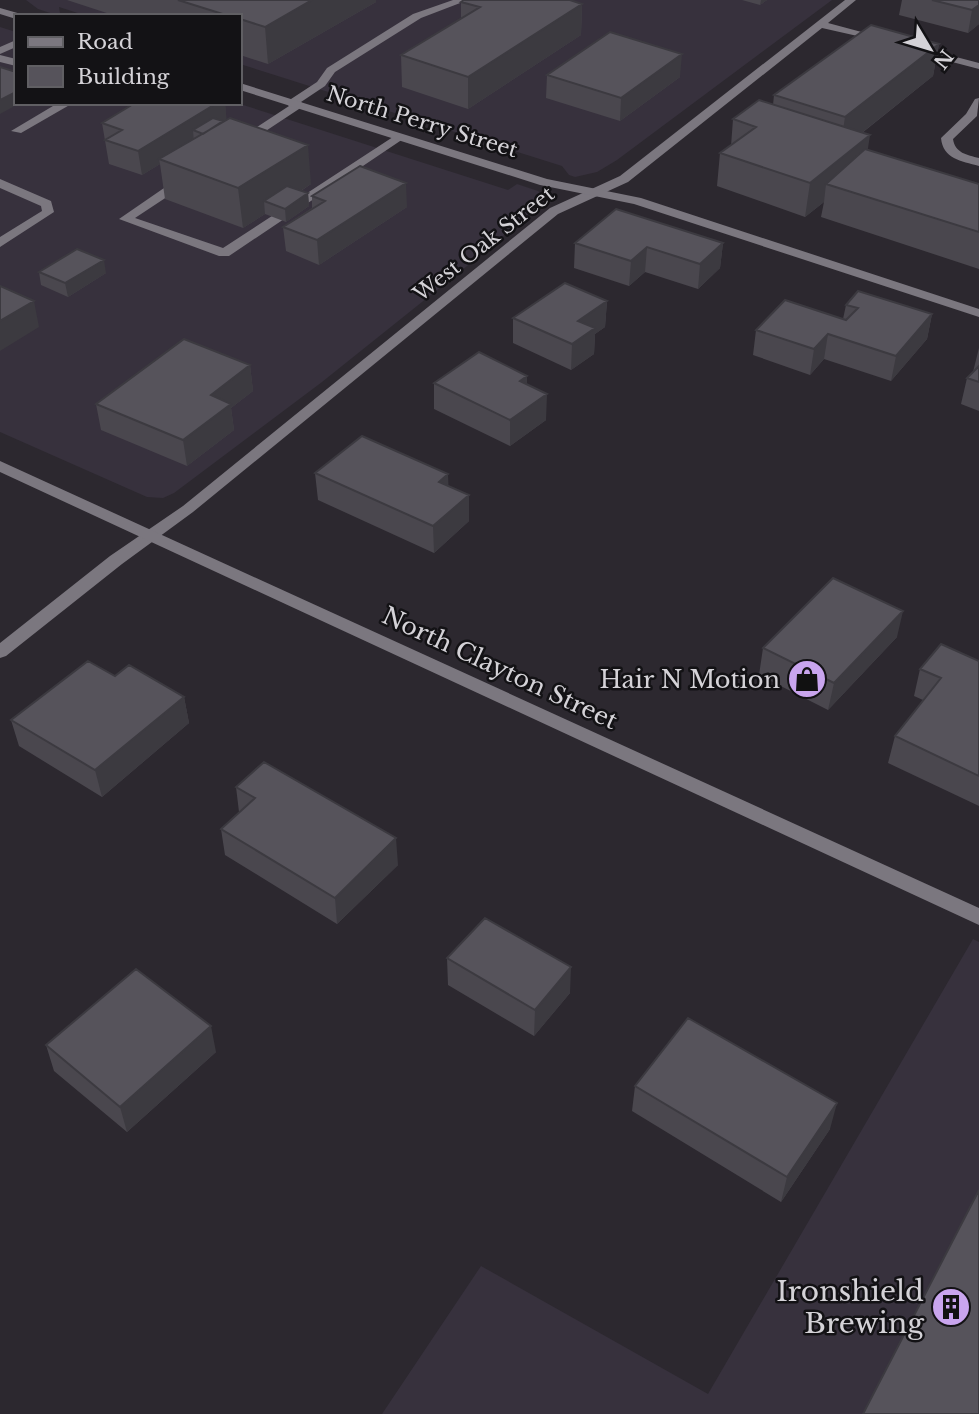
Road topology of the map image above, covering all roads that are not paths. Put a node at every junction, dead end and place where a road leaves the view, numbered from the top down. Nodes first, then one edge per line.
1 (463, 0) edge
2 (851, 0) edge
3 (819, 24) junction
4 (888, 42) edge
5 (901, 45) edge
6 (979, 66) edge
7 (242, 87) edge
8 (979, 101) edge
9 (295, 104) junction
10 (63, 105) edge
11 (975, 117) edge
12 (17, 131) dead end
13 (400, 137) junction
14 (229, 150) edge
15 (979, 162) edge
16 (194, 173) edge
17 (0, 184) edge
18 (592, 193) junction
19 (0, 243) edge
20 (979, 313) edge
21 (0, 466) edge
22 (151, 535) junction
23 (0, 652) edge
24 (979, 917) edge

1 - 9 street
2 - 3 street, West Oak Street
3 - 4 street
3 - 18 street, West Oak Street
5 - 6 street
7 - 9 street, North Perry Street
8 - 11 street
9 - 13 street, North Perry Street
9 - 14 street
10 - 12 street
11 - 15 street
13 - 16 street
13 - 18 street, North Perry Street
17 - 19 street
18 - 20 street, North Perry Street
18 - 22 street, West Oak Street
21 - 22 street, North Clayton Street
22 - 23 street, West Oak Street
22 - 24 street, North Clayton Street

